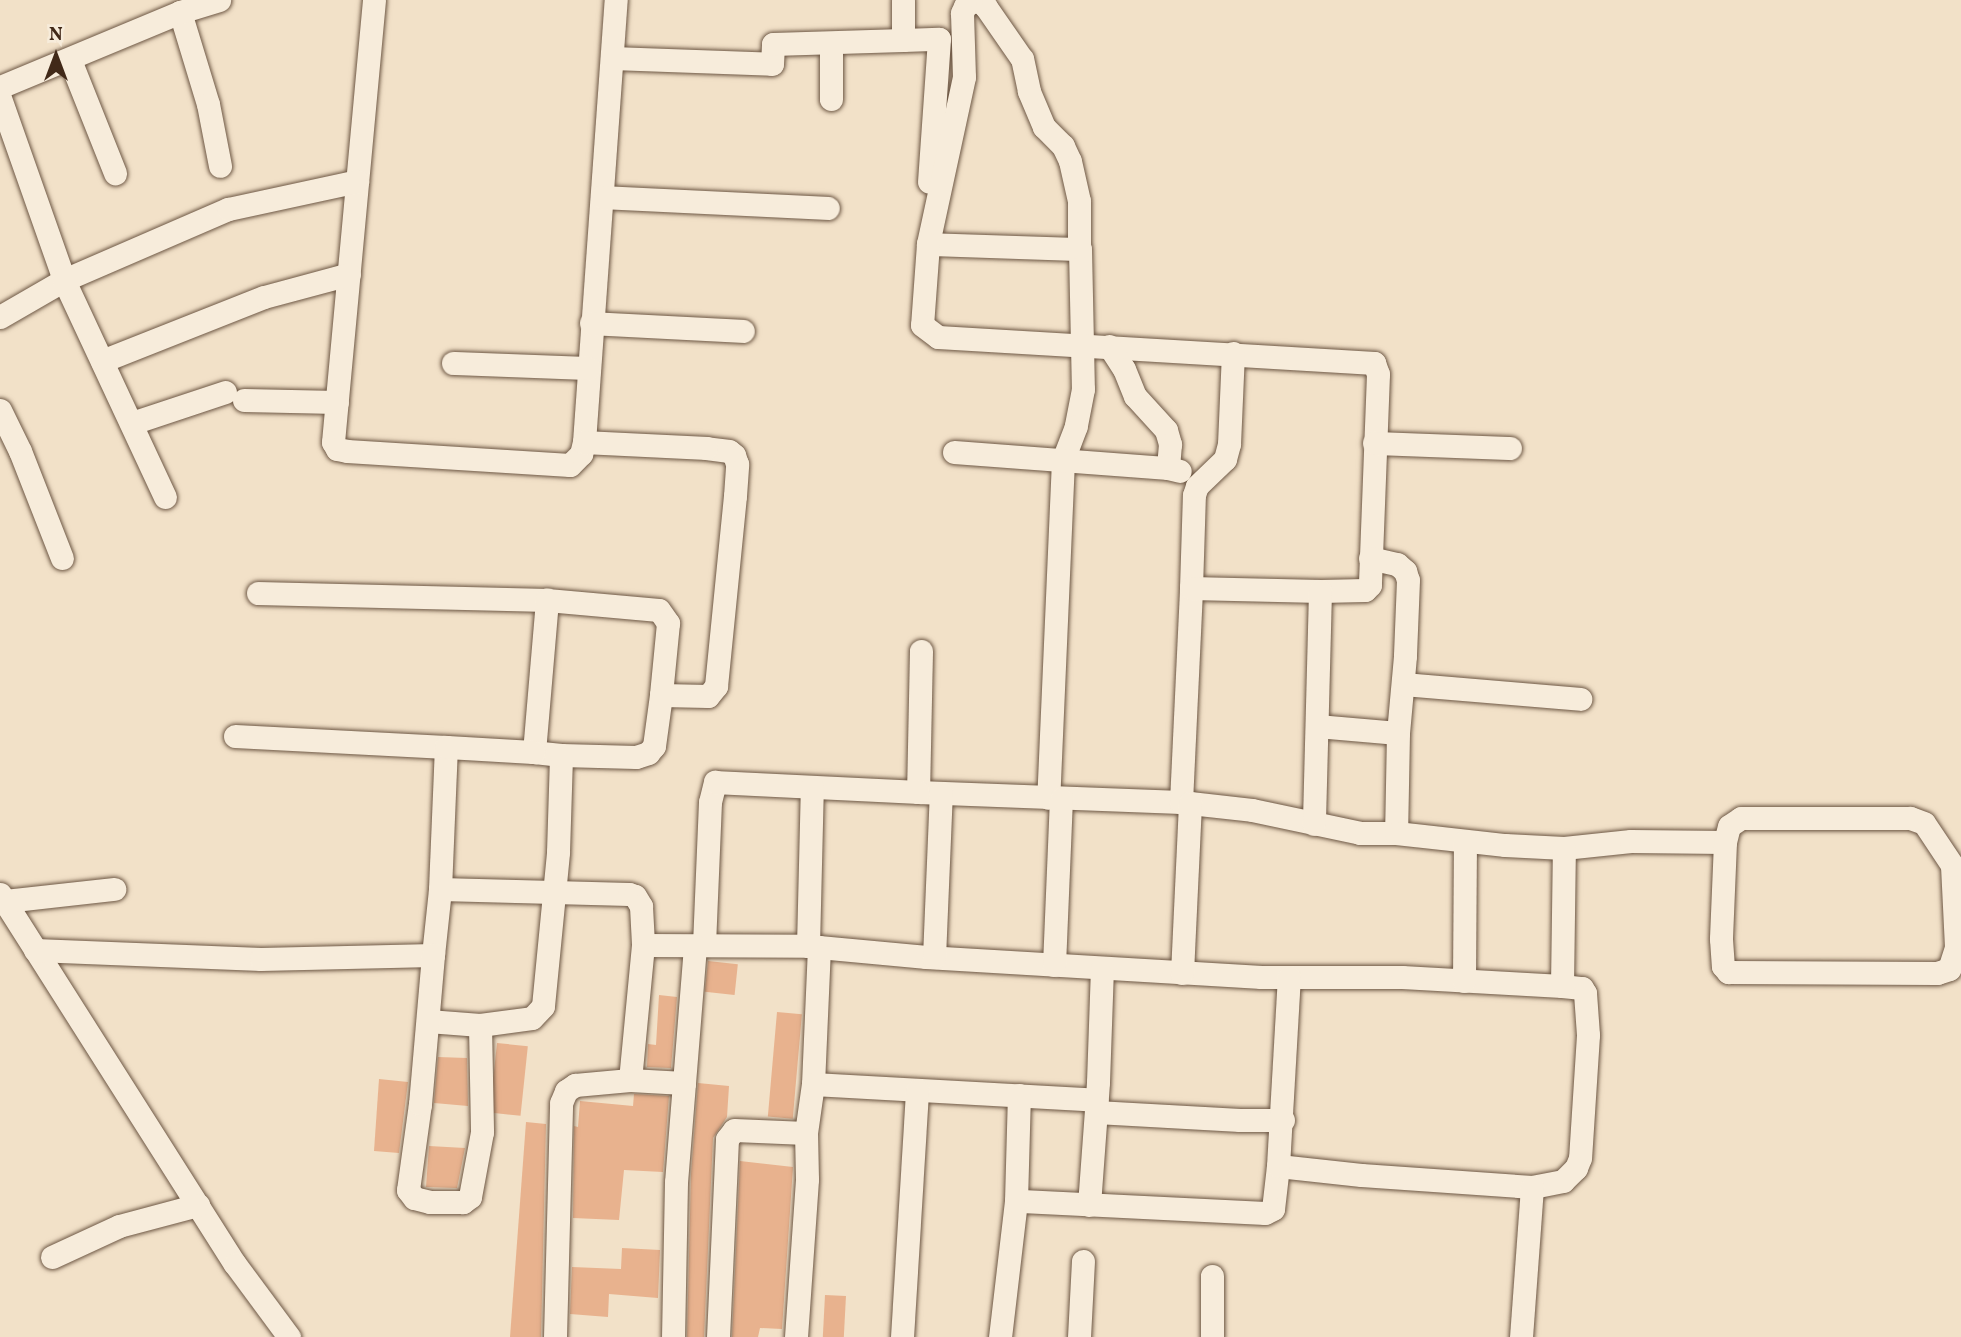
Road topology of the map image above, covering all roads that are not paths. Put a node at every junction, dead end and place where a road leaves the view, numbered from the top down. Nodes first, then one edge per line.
1 (219, 0) edge
2 (374, 0) edge
3 (616, 0) edge
4 (903, 0) edge
5 (980, 1) edge
6 (180, 12) junction
7 (903, 40) junction
8 (831, 43) junction
9 (612, 58) junction
10 (70, 60) junction
11 (0, 87) edge
12 (0, 98) edge
13 (831, 99) dead end
14 (220, 166) dead end
15 (115, 173) dead end
16 (357, 181) junction
17 (602, 197) junction
18 (828, 208) dead end
19 (934, 212) junction
20 (928, 244) junction
21 (1079, 247) junction
22 (349, 274) junction
23 (64, 280) junction
24 (0, 317) edge
25 (591, 323) junction
26 (743, 331) dead end
27 (1081, 344) junction
28 (1109, 346) junction
29 (1233, 353) junction
30 (102, 361) junction
31 (453, 363) dead end
32 (589, 368) junction
33 (337, 402) junction
34 (0, 410) edge
35 (132, 423) junction
36 (584, 442) junction
37 (1374, 443) junction
38 (1510, 447) dead end
39 (954, 452) dead end
40 (1063, 460) junction
41 (1168, 468) junction
42 (1197, 486) junction
43 (165, 497) dead end
44 (62, 558) dead end
45 (1370, 558) junction
46 (1191, 588) junction
47 (1320, 591) junction
48 (258, 593) dead end
49 (547, 600) junction
50 (921, 651) dead end
51 (1403, 684) junction
52 (661, 695) junction
53 (1580, 699) dead end
54 (1317, 726) junction
55 (1398, 733) junction
56 (235, 736) dead end
57 (446, 747) junction
58 (534, 752) junction
59 (561, 755) junction
60 (812, 787) junction
61 (930, 793) junction
62 (1054, 798) junction
63 (1185, 803) junction
64 (1314, 824) junction
65 (1396, 833) junction
66 (1465, 841) junction
67 (1725, 842) junction
68 (1564, 848) junction
69 (114, 889) dead end
70 (440, 890) junction
71 (555, 894) junction
72 (2, 897) edge
73 (699, 944) junction
74 (643, 945) junction
75 (814, 946) junction
76 (35, 950) junction
77 (433, 955) junction
78 (934, 957) junction
79 (1054, 965) junction
80 (1102, 968) junction
81 (1182, 973) junction
82 (1289, 977) junction
83 (1464, 981) junction
84 (1562, 986) junction
85 (428, 1021) junction
86 (480, 1025) junction
87 (630, 1080) junction
88 (684, 1083) junction
89 (813, 1083) junction
90 (917, 1090) junction
91 (1019, 1095) junction
92 (1096, 1106) junction
93 (1283, 1119) junction
94 (806, 1133) junction
95 (1278, 1166) junction
96 (1532, 1187) junction
97 (1016, 1201) junction
98 (198, 1205) junction
99 (1089, 1205) junction
100 (52, 1257) dead end
101 (1083, 1261) dead end
102 (1212, 1276) dead end
103 (289, 1337) edge
104 (555, 1337) edge
105 (673, 1337) edge
106 (718, 1337) edge
107 (796, 1337) edge
108 (901, 1337) edge
109 (1000, 1337) edge
110 (1079, 1337) edge
111 (1212, 1337) edge
112 (1521, 1337) edge

1 - 6 street
2 - 16 street
3 - 9 street
4 - 7 street
5 - 19 street
5 - 21 street
6 - 10 street
6 - 14 street
7 - 8 street
7 - 19 street
8 - 9 street
8 - 13 street
9 - 17 street
10 - 11 street
10 - 15 street
12 - 23 street
16 - 22 street
16 - 23 street
17 - 18 street
17 - 25 street
19 - 20 street
20 - 21 street
20 - 27 street
21 - 27 street
22 - 30 street
22 - 33 street
23 - 24 street
23 - 30 street
25 - 26 street
25 - 32 street
27 - 28 street
27 - 40 street
28 - 29 street
28 - 41 street
29 - 37 street
29 - 42 street
30 - 35 street
31 - 32 street
32 - 36 street
33 - 35 street
33 - 36 street
34 - 44 street
35 - 43 street
36 - 52 street
37 - 38 street
37 - 45 street
39 - 40 street
40 - 41 street
40 - 62 street
41 - 42 street
42 - 46 street
45 - 47 street
45 - 51 street
46 - 47 street
46 - 63 street
47 - 54 street
48 - 49 street
49 - 52 street
49 - 58 street
50 - 61 street
51 - 53 street
51 - 55 street
52 - 59 street
54 - 55 street
54 - 64 street
55 - 65 street
56 - 57 street
57 - 58 street
57 - 70 street
58 - 59 street
59 - 71 street
60 - 61 street
60 - 73 street
60 - 75 street
61 - 62 street
61 - 78 street
62 - 63 street
62 - 79 street
63 - 64 street
63 - 81 street
64 - 65 street
65 - 66 street
66 - 68 street
66 - 83 street
67 - 67 street
67 - 68 street
68 - 84 street
69 - 72 street
70 - 71 street
70 - 77 street
71 - 74 street
71 - 86 street
72 - 76 street
73 - 74 street
73 - 75 street
73 - 88 street
74 - 87 street
75 - 78 street
75 - 89 street
76 - 77 street
76 - 98 street
77 - 85 street
78 - 79 street
79 - 80 street
80 - 81 street
80 - 92 street
81 - 82 street
82 - 83 street
82 - 93 street
83 - 84 street
84 - 96 street
85 - 86 street
85 - 86 street
87 - 88 street
87 - 104 street
88 - 105 street
89 - 90 street
89 - 94 street
90 - 91 street
90 - 108 street
91 - 92 street
91 - 97 street
92 - 93 street
92 - 99 street
93 - 95 street
94 - 106 street
94 - 107 street
95 - 96 street
95 - 99 street
96 - 112 street
97 - 99 street
97 - 109 street
98 - 100 street
98 - 103 street
101 - 110 street
102 - 111 street

